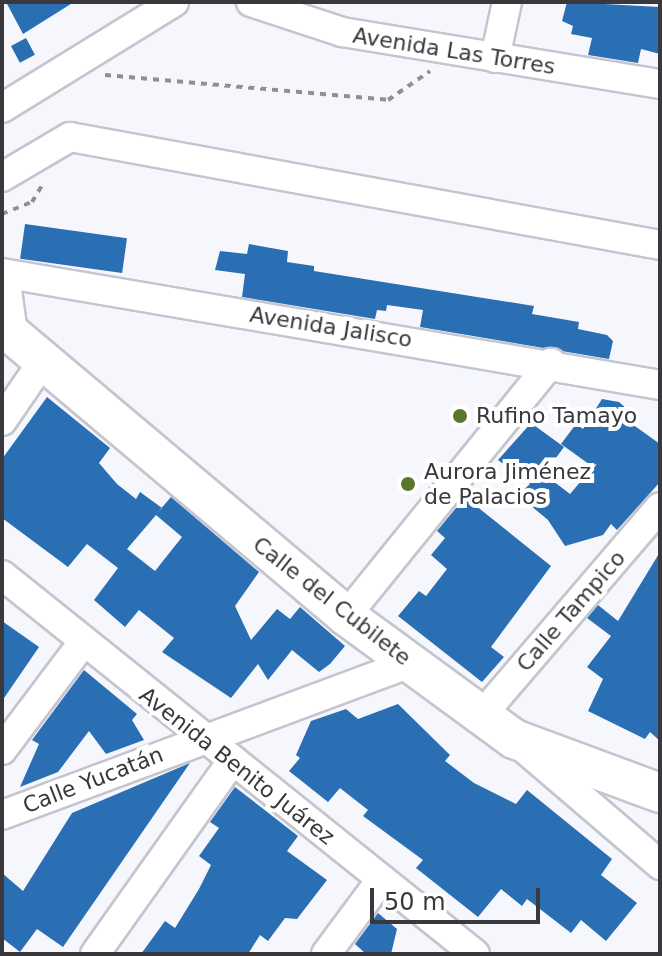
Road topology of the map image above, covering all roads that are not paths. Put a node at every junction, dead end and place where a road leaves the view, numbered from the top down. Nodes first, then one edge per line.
1 (174, 2) edge
2 (251, 2) edge
3 (507, 2) edge
4 (495, 58) junction
5 (660, 84) edge
6 (2, 108) edge
7 (2, 177) edge
8 (660, 245) edge
9 (2, 273) edge
10 (2, 290) edge
11 (5, 329) edge
12 (551, 363) junction
13 (41, 364) junction
14 (660, 385) edge
15 (2, 421) edge
16 (660, 507) edge
17 (2, 575) edge
18 (346, 616) junction
19 (82, 644) junction
20 (410, 663) junction
21 (481, 716) junction
22 (204, 738) junction
23 (514, 739) junction
24 (2, 750) edge
25 (233, 760) junction
26 (657, 788) edge
27 (2, 815) edge
28 (660, 865) edge
29 (381, 880) junction
30 (95, 954) edge
31 (326, 954) edge
32 (475, 954) edge

1 - 6 street
2 - 4 street, Avenida Las Torres
3 - 4 street
4 - 5 street, Avenida Las Torres
7 - 8 street
9 - 12 street, Avenida Jalisco
10 - 11 street
11 - 13 street, Calle del Cubilete
12 - 14 street, Avenida Jalisco
12 - 18 street
13 - 15 street
13 - 18 street, Calle del Cubilete
16 - 21 street, Calle Tampico
17 - 19 street, Avenida Benito Juárez
18 - 20 street, Calle del Cubilete
19 - 22 street, Avenida Benito Juárez
19 - 24 street
20 - 21 street, Calle del Cubilete
20 - 22 street, Calle Yucatán
21 - 23 street, Calle del Cubilete
22 - 25 street, Avenida Benito Juárez
22 - 27 street, Calle Yucatán
23 - 26 street
23 - 28 street, Calle del Cubilete
25 - 29 street, Avenida Benito Juárez
25 - 30 street
29 - 31 street
29 - 32 street, Avenida Benito Juárez

